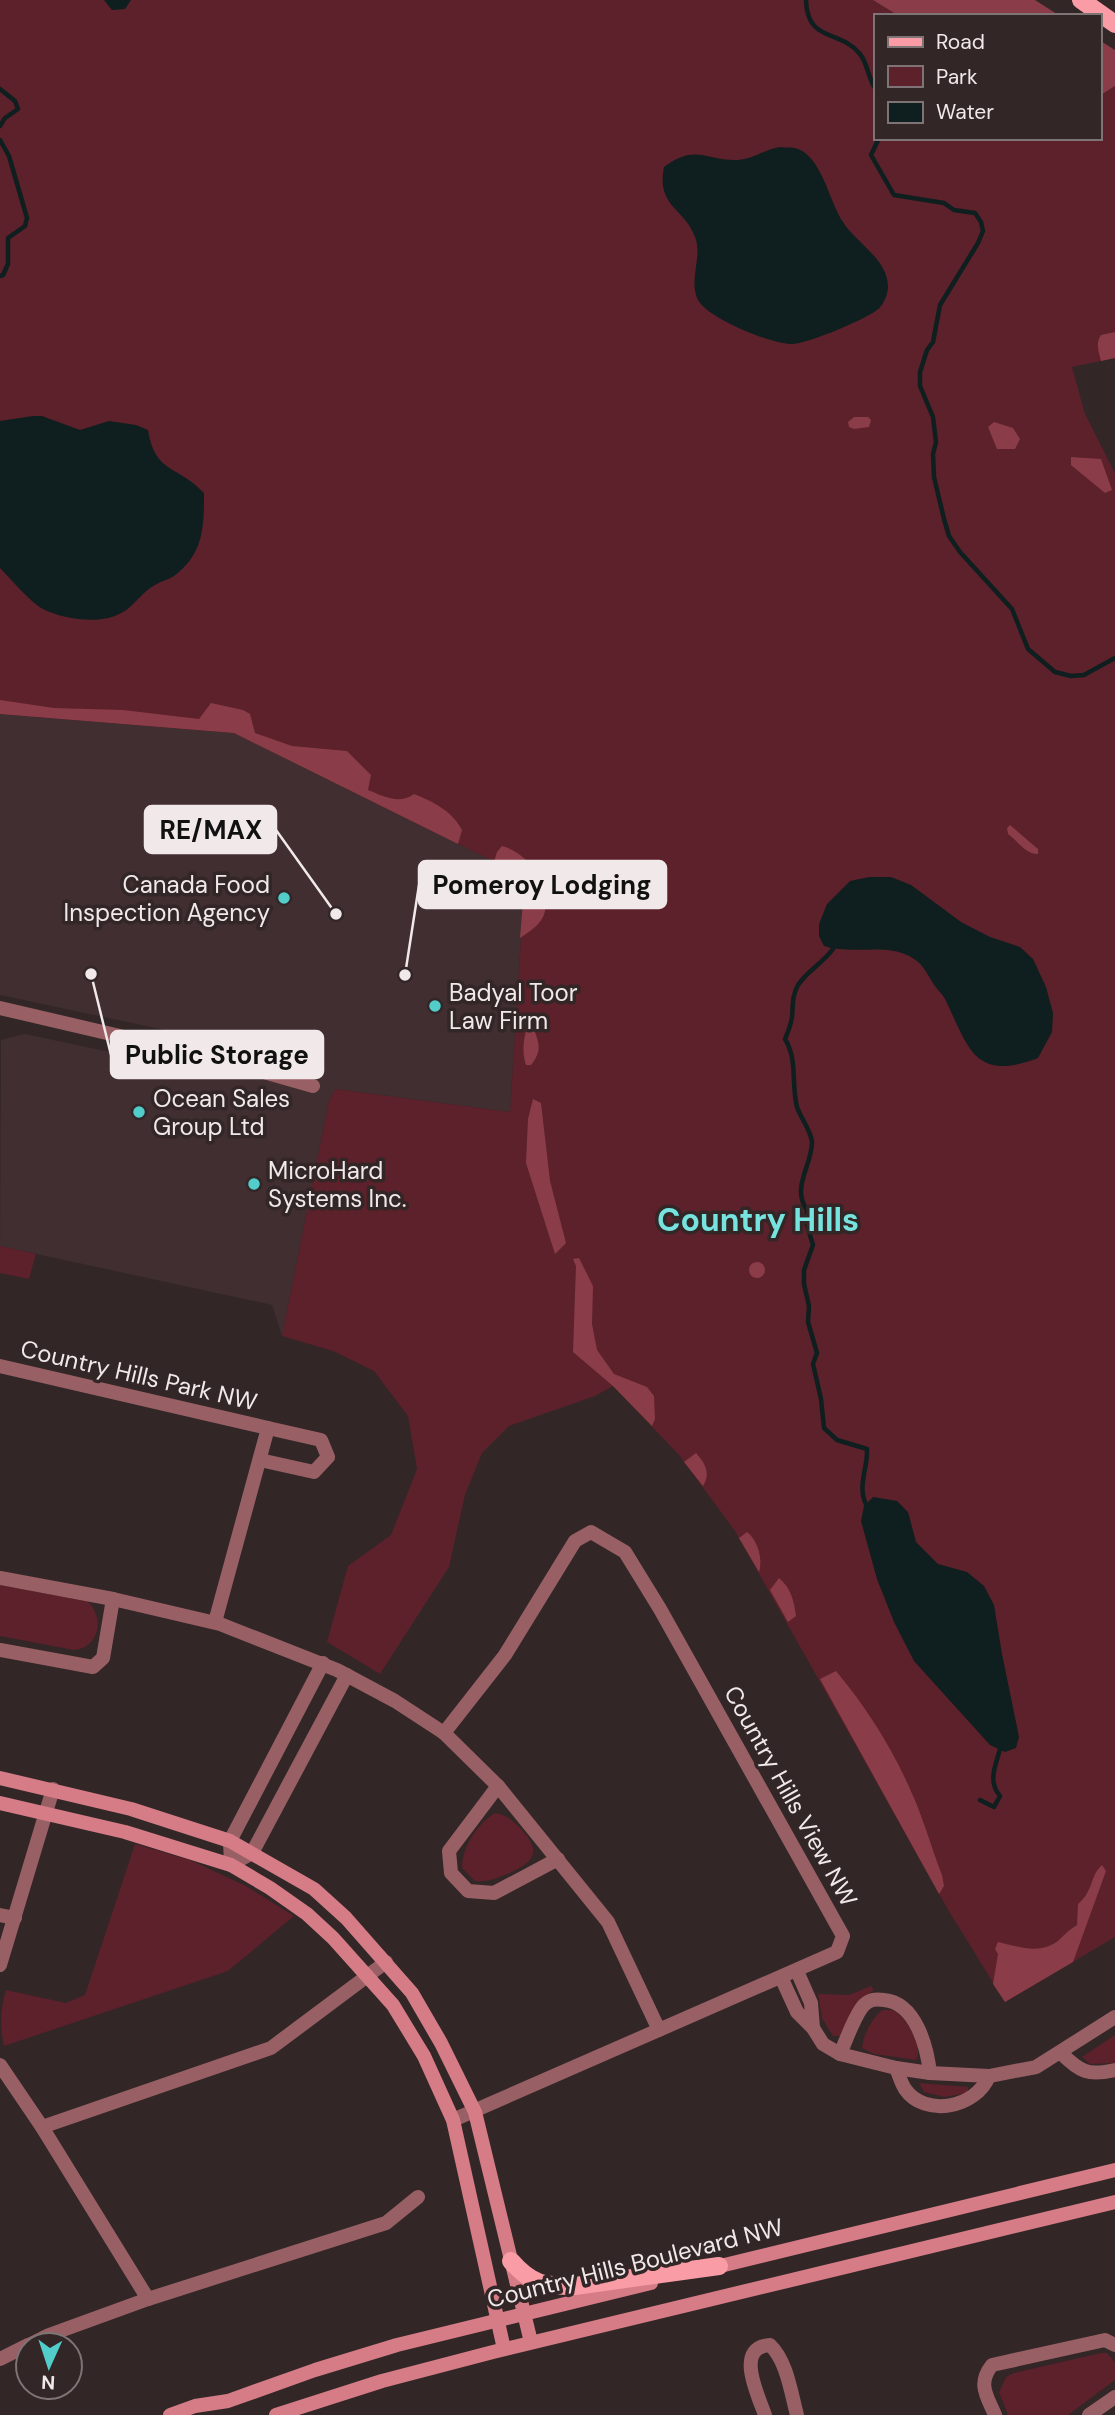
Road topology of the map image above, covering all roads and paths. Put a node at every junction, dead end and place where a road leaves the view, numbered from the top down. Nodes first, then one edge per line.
1 (1081, 0) edge
2 (1101, 14) edge
3 (0, 1008) edge
4 (313, 1086) dead end
5 (0, 1366) edge
6 (268, 1428) junction
7 (260, 1460) junction
8 (0, 1578) edge
9 (113, 1599) junction
10 (215, 1622) junction
11 (0, 1650) edge
12 (336, 1669) junction
13 (444, 1733) junction
14 (0, 1778) edge
15 (498, 1786) junction
16 (53, 1789) junction
17 (0, 1803) edge
18 (47, 1812) junction
19 (230, 1841) junction
20 (252, 1853) junction
21 (558, 1858) junction
22 (231, 1866) junction
23 (0, 1915) edge
24 (15, 1919) junction
25 (386, 1962) junction
26 (0, 1965) edge
27 (797, 1971) junction
28 (368, 1976) junction
29 (780, 1978) junction
30 (1115, 2017) edge
31 (813, 2028) junction
32 (659, 2030) junction
33 (1061, 2053) junction
34 (840, 2054) junction
35 (0, 2065) edge
36 (896, 2068) junction
37 (1115, 2070) edge
38 (930, 2073) junction
39 (989, 2076) junction
40 (475, 2112) junction
41 (453, 2120) junction
42 (42, 2127) junction
43 (1115, 2171) edge
44 (418, 2197) dead end
45 (1115, 2202) edge
46 (511, 2262) junction
47 (719, 2266) junction
48 (148, 2299) junction
49 (524, 2313) junction
50 (498, 2320) junction
51 (60, 2331) edge
52 (531, 2342) junction
53 (1115, 2345) edge
54 (504, 2349) junction
55 (1115, 2397) edge
56 (228, 2401) junction
57 (170, 2415) edge
58 (199, 2415) edge
59 (276, 2415) edge
60 (765, 2415) edge
61 (797, 2415) edge
62 (995, 2415) edge
63 (1089, 2415) edge

1 - 2 main road
3 - 4 street
5 - 6 street, Country Hills Park NW
6 - 7 street, Country Hills Park NW
6 - 7 street, Country Hills Park NW
7 - 10 street, Country Hills Park NW
8 - 9 street
9 - 10 street
9 - 11 street
10 - 12 street
12 - 13 street
12 - 19 street
12 - 20 street
13 - 15 street
13 - 27 street, Country Hills View NW
14 - 16 main road
15 - 21 street
15 - 21 street
16 - 18 street
16 - 19 main road
17 - 18 main road
18 - 22 main road
18 - 24 street
19 - 20 main road
19 - 22 street
20 - 22 street
20 - 25 main road
21 - 32 street
22 - 28 main road
23 - 24 street
24 - 26 street
25 - 28 street
25 - 40 main road
27 - 29 street, Country Hills View NW
27 - 31 street
28 - 41 main road
28 - 42 street
29 - 31 street
29 - 32 street, Country Hills View NW
30 - 33 street
31 - 34 street
32 - 40 street, Country Hills View NW
33 - 37 street
33 - 39 street
34 - 36 street
34 - 38 street
35 - 42 street
36 - 38 street
36 - 39 street
38 - 39 street
40 - 41 street, Country Hills View NW
40 - 46 main road
41 - 50 main road
42 - 48 street
43 - 47 main road, Country Hills Boulevard NW
44 - 48 street
45 - 52 main road
46 - 47 main road
46 - 49 main road
47 - 49 main road, Country Hills Boulevard NW
48 - 51 street
49 - 50 main road, Country Hills Boulevard NW
49 - 52 main road
50 - 54 main road
50 - 56 main road, Country Hills Boulevard NW
52 - 54 main road
53 - 62 street
54 - 59 main road
55 - 63 street
56 - 57 main road, Country Hills Boulevard NW
56 - 58 main road
60 - 61 street

